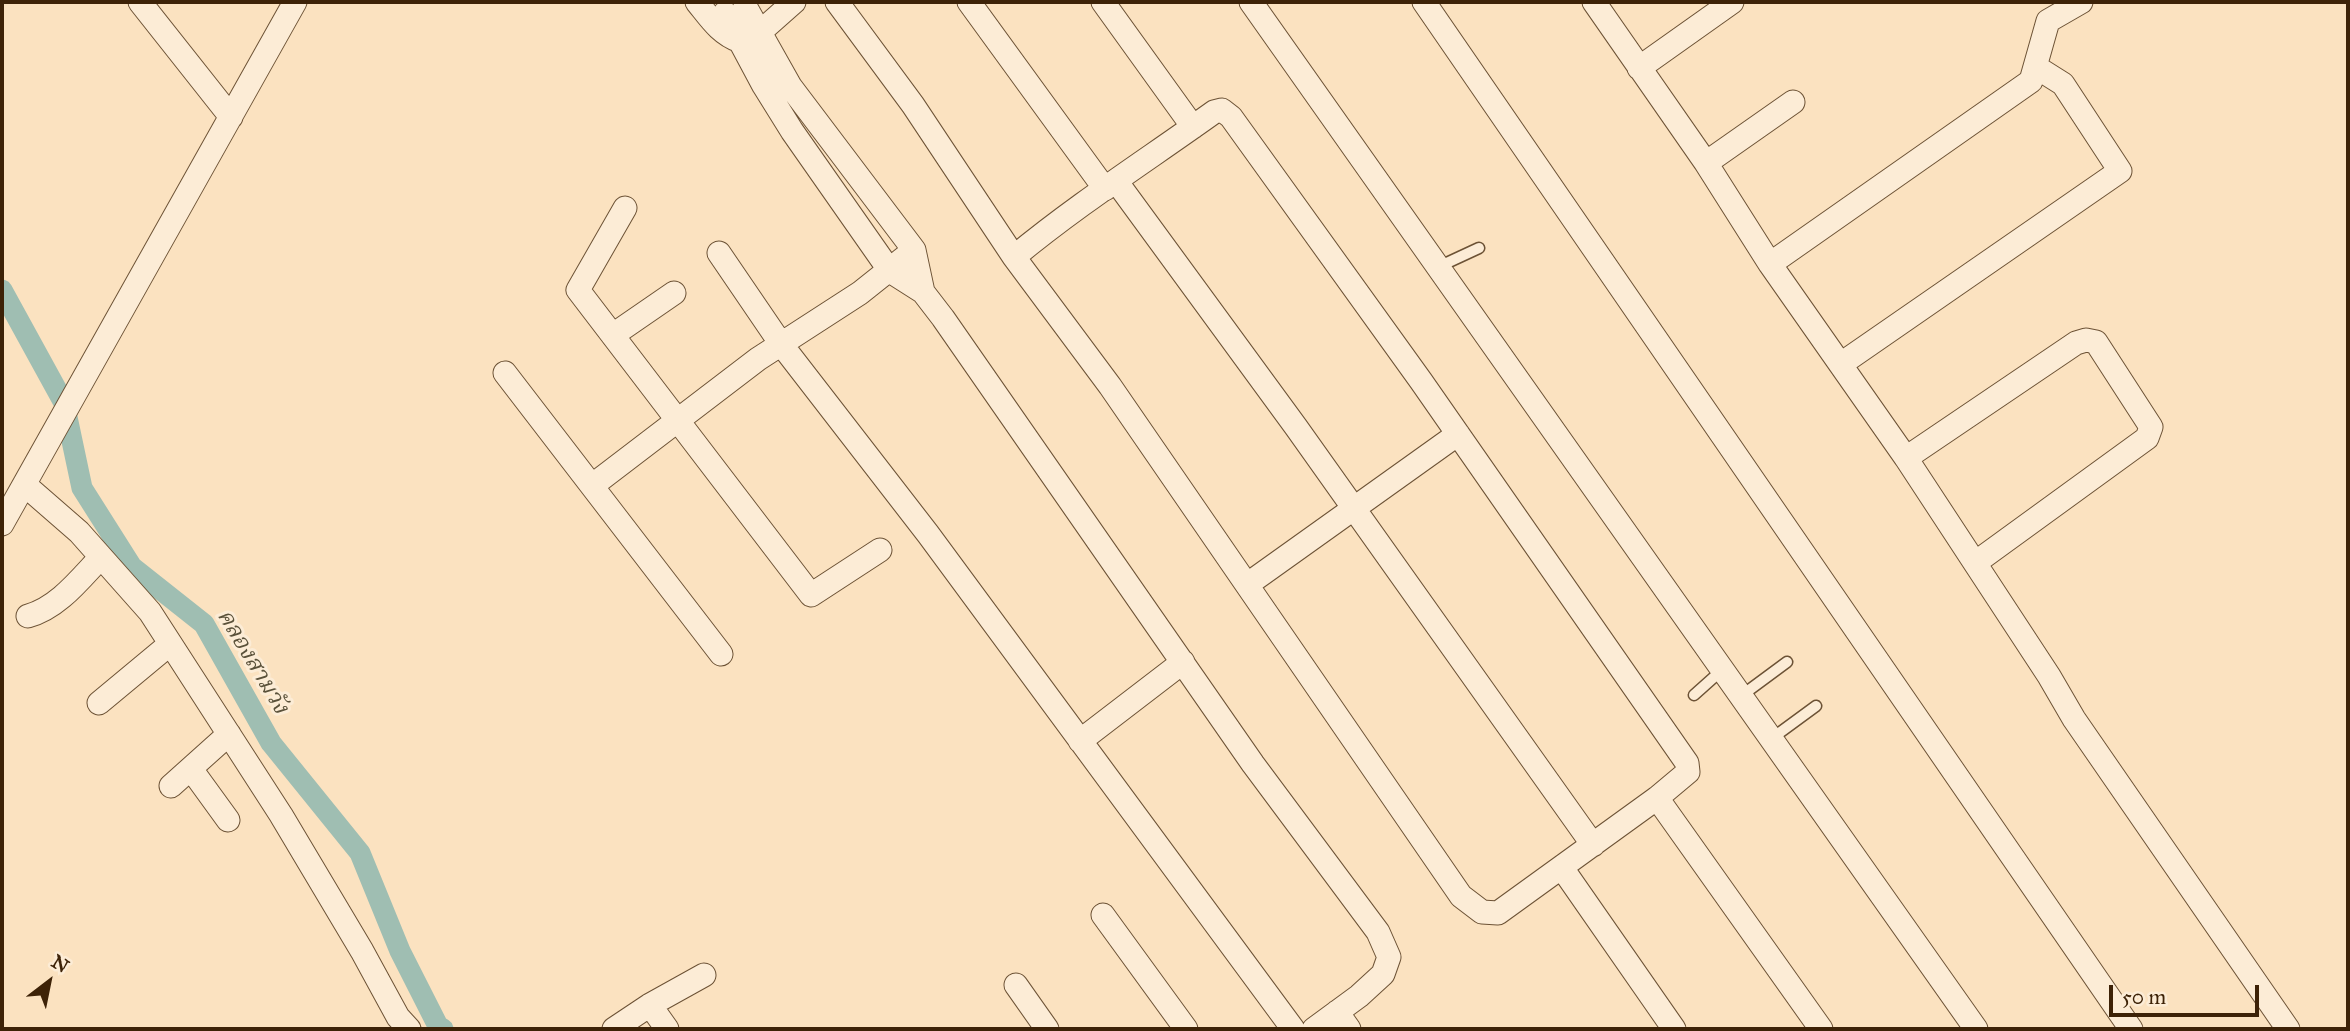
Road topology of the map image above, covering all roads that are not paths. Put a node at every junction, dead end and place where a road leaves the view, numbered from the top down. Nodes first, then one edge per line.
1 (140, 2) edge
2 (295, 2) edge
3 (697, 2) edge
4 (794, 2) edge
5 (837, 2) edge
6 (969, 2) edge
7 (1103, 2) edge
8 (1251, 2) edge
9 (1424, 2) edge
10 (1594, 2) edge
11 (1732, 2) edge
12 (2081, 2) edge
13 (735, 6) edge
14 (749, 37) junction
15 (2036, 67) junction
16 (1639, 68) junction
17 (781, 93) junction
18 (1793, 102) dead end
19 (231, 117) junction
20 (1193, 127) junction
21 (1706, 163) junction
22 (1111, 185) junction
23 (625, 208) dead end
24 (1479, 248) dead end
25 (914, 250) junction
26 (719, 253) dead end
27 (1014, 257) junction
28 (1770, 264) junction
29 (1438, 267) junction
30 (890, 271) junction
31 (923, 292) junction
32 (674, 293) dead end
33 (613, 335) junction
34 (781, 344) junction
35 (1841, 364) junction
36 (505, 373) dead end
37 (678, 421) junction
38 (1458, 434) junction
39 (1906, 458) junction
40 (24, 485) junction
41 (593, 485) junction
42 (1353, 508) junction
43 (2, 524) edge
44 (880, 550) dead end
45 (102, 557) junction
46 (1975, 563) junction
47 (1248, 584) junction
48 (28, 616) dead end
49 (170, 644) junction
50 (721, 654) dead end
51 (1183, 662) junction
52 (1787, 662) dead end
53 (1722, 670) junction
54 (1694, 695) dead end
55 (1741, 696) junction
56 (99, 703) dead end
57 (1816, 706) dead end
58 (229, 734) junction
59 (1771, 739) junction
60 (1080, 741) junction
61 (191, 769) junction
62 (171, 786) dead end
63 (1657, 798) junction
64 (228, 820) dead end
65 (1593, 845) junction
66 (1562, 868) junction
67 (1103, 915) dead end
68 (705, 975) dead end
69 (1016, 985) dead end
70 (650, 1006) junction
71 (1343, 1021) edge
72 (409, 1029) edge
73 (614, 1029) edge
74 (667, 1029) edge
75 (1047, 1029) edge
76 (1186, 1029) edge
77 (1293, 1029) edge
78 (1314, 1029) edge
79 (1674, 1029) edge
80 (1821, 1029) edge
81 (1976, 1029) edge
82 (2131, 1029) edge
83 (2288, 1029) edge

1 - 19 street
2 - 19 street
3 - 14 street
4 - 14 street
5 - 27 street
6 - 22 street
7 - 20 street
8 - 29 street
9 - 82 street
10 - 16 street
11 - 16 street
12 - 15 street
13 - 14 street
14 - 17 street
15 - 28 street
15 - 35 street
16 - 21 street
17 - 25 street
17 - 30 street
18 - 21 street
19 - 40 street
20 - 22 street
20 - 38 street
21 - 28 street
22 - 27 street
22 - 42 street
23 - 33 street
24 - 29 lane
25 - 30 street
25 - 31 street
26 - 34 street
27 - 47 street
28 - 35 street
29 - 53 street
30 - 31 street
30 - 34 street
31 - 51 street
32 - 33 street
33 - 37 street
34 - 37 street
34 - 60 street
35 - 39 street
36 - 41 street
37 - 41 street
37 - 44 street
38 - 42 street
38 - 63 street
39 - 46 street
39 - 46 street
40 - 43 street
40 - 45 street
41 - 50 street
42 - 47 street
42 - 65 street
45 - 48 street
45 - 49 street
46 - 83 street
47 - 66 street
49 - 56 street
49 - 58 street
51 - 60 street
51 - 71 street
52 - 55 lane
53 - 54 lane
53 - 55 street
55 - 59 street
57 - 59 lane
58 - 61 street
58 - 72 street
59 - 81 street
60 - 77 street
61 - 62 street
61 - 64 street
63 - 65 street
63 - 80 street
65 - 66 street
66 - 79 street
67 - 76 street
68 - 70 street
69 - 75 street
70 - 73 street
70 - 74 street
71 - 78 street

